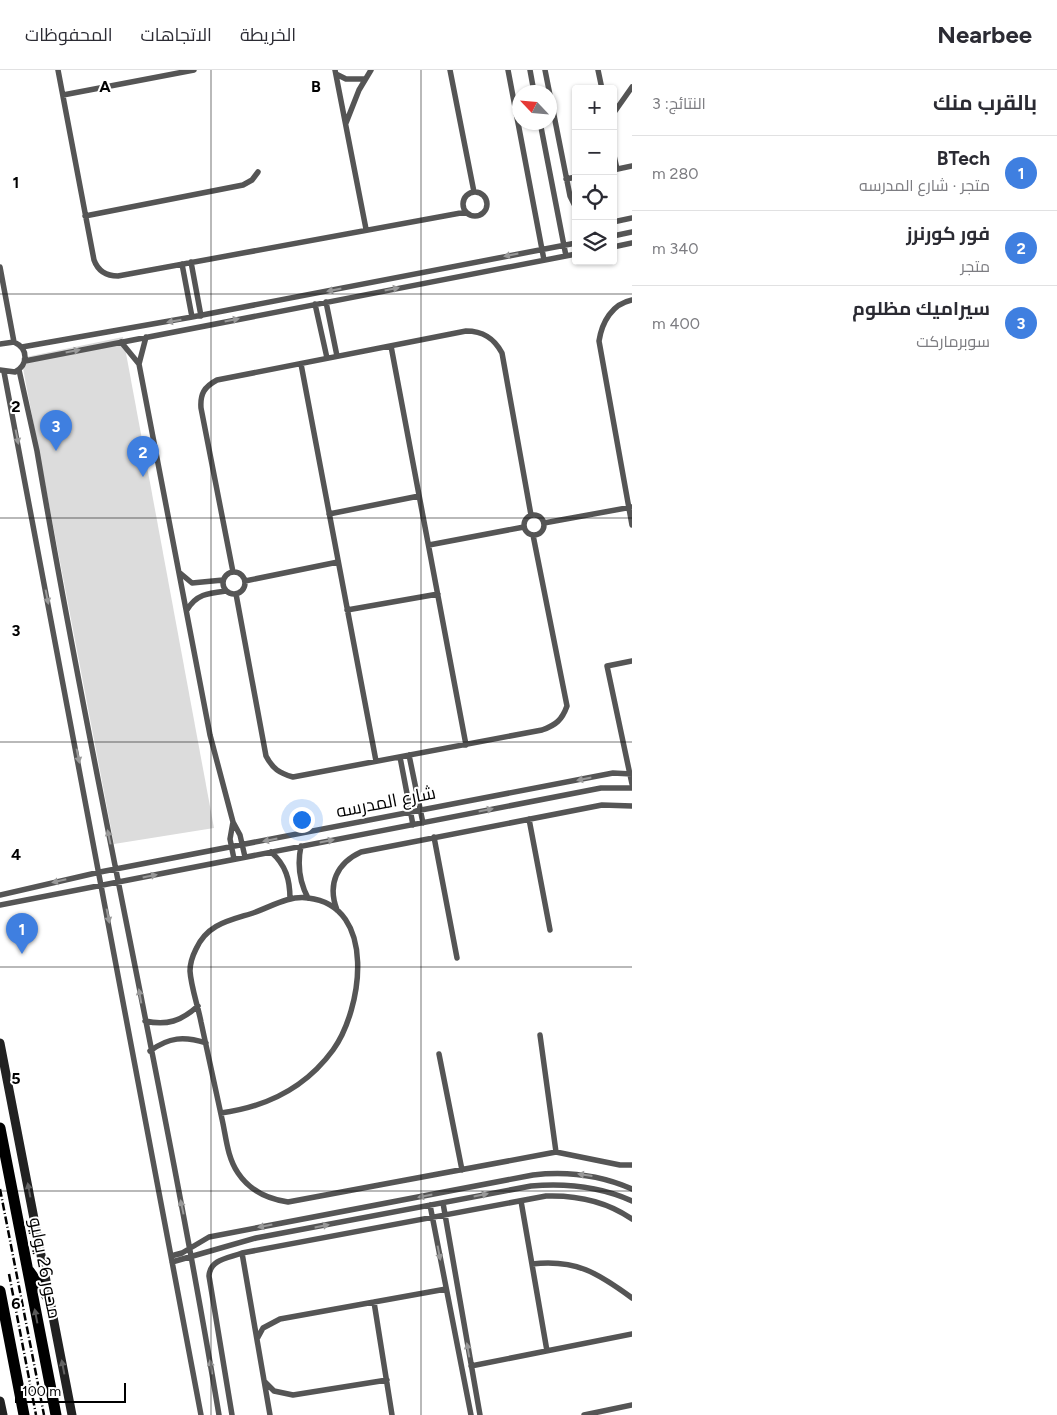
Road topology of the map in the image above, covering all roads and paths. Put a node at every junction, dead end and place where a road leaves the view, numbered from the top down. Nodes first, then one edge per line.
1 (58, 70) edge
2 (194, 70) edge
3 (371, 70) edge
4 (450, 70) edge
5 (508, 70) edge
6 (530, 70) edge
7 (545, 70) edge
8 (598, 70) edge
9 (335, 72) edge
10 (364, 79) junction
11 (533, 85) edge
12 (601, 85) edge
13 (632, 87) edge
14 (63, 95) junction
15 (617, 108) edge
16 (346, 125) junction
17 (542, 130) edge
18 (632, 166) edge
19 (617, 170) edge
20 (258, 172) dead end
21 (572, 178) edge
22 (566, 179) junction
23 (474, 192) junction
24 (572, 200) edge
25 (466, 212) junction
26 (86, 216) junction
27 (632, 218) edge
28 (617, 221) edge
29 (366, 229) junction
30 (632, 232) edge
31 (617, 235) edge
32 (572, 244) edge
33 (632, 244) edge
34 (564, 245) junction
35 (617, 246) edge
36 (542, 249) junction
37 (572, 255) edge
38 (566, 256) junction
39 (544, 260) junction
40 (190, 262) junction
41 (182, 264) junction
42 (0, 267) edge
43 (353, 286) junction
44 (356, 296) junction
45 (632, 300) edge
46 (273, 302) junction
47 (326, 302) junction
48 (315, 304) junction
49 (276, 312) junction
50 (201, 316) junction
51 (192, 317) junction
52 (146, 337) junction
53 (14, 342) junction
54 (51, 342) junction
55 (121, 342) junction
56 (0, 344) edge
57 (391, 346) junction
58 (22, 347) junction
59 (53, 355) junction
60 (338, 356) junction
61 (327, 358) junction
62 (25, 360) junction
63 (139, 364) junction
64 (301, 364) junction
65 (19, 370) junction
66 (2, 371) edge
67 (419, 496) junction
68 (630, 508) edge
69 (329, 514) junction
70 (531, 516) junction
71 (544, 524) junction
72 (632, 525) edge
73 (524, 527) junction
74 (533, 535) junction
75 (429, 545) junction
76 (338, 562) junction
77 (232, 572) junction
78 (180, 574) junction
79 (224, 580) junction
80 (245, 580) junction
81 (200, 583) junction
82 (226, 591) junction
83 (202, 594) junction
84 (236, 594) junction
85 (438, 594) junction
86 (187, 610) junction
87 (347, 610) junction
88 (632, 661) edge
89 (466, 745) junction
90 (410, 755) junction
91 (400, 757) junction
92 (376, 761) junction
93 (631, 774) edge
94 (632, 786) edge
95 (632, 806) edge
96 (421, 811) junction
97 (410, 813) junction
98 (529, 819) junction
99 (233, 822) junction
100 (423, 823) junction
101 (413, 825) junction
102 (434, 837) junction
103 (242, 845) junction
104 (301, 846) junction
105 (232, 847) junction
106 (271, 852) junction
107 (245, 857) junction
108 (234, 859) junction
109 (116, 868) junction
110 (100, 872) junction
111 (119, 882) junction
112 (102, 885) junction
113 (0, 895) edge
114 (308, 898) junction
115 (290, 899) junction
116 (0, 905) edge
117 (338, 912) junction
118 (550, 930) dead end
119 (457, 958) dead end
120 (198, 1006) junction
121 (145, 1021) junction
122 (540, 1035) dead end
123 (0, 1043) edge
124 (206, 1044) junction
125 (150, 1051) junction
126 (439, 1054) dead end
127 (221, 1113) junction
128 (0, 1128) edge
129 (556, 1152) junction
130 (632, 1165) edge
131 (462, 1170) junction
132 (632, 1189) edge
133 (521, 1201) junction
134 (632, 1201) edge
135 (443, 1203) junction
136 (430, 1205) junction
137 (444, 1215) junction
138 (432, 1217) junction
139 (632, 1219) edge
140 (191, 1247) junction
141 (242, 1254) junction
142 (192, 1256) junction
143 (172, 1259) junction
144 (532, 1264) junction
145 (27, 1268) junction
146 (446, 1289) junction
147 (0, 1292) edge
148 (632, 1298) edge
149 (50, 1300) junction
150 (374, 1302) junction
151 (632, 1334) edge
152 (257, 1339) junction
153 (548, 1351) junction
154 (471, 1366) junction
155 (386, 1380) junction
156 (264, 1382) junction
157 (0, 1401) edge
158 (632, 1405) edge
159 (3, 1415) edge
160 (24, 1415) edge
161 (56, 1415) edge
162 (72, 1415) edge
163 (201, 1415) edge
164 (219, 1415) edge
165 (232, 1415) edge
166 (270, 1415) edge
167 (392, 1415) edge
168 (471, 1415) edge
169 (480, 1415) edge
170 (584, 1415) edge

1 - 14 street
2 - 14 street
3 - 10 street
4 - 23 street
5 - 36 street
6 - 11 street
7 - 22 street
8 - 12 street
9 - 10 street
9 - 16 street
10 - 16 street
13 - 15 street
14 - 26 street
16 - 29 street
17 - 34 street
18 - 19 street
20 - 26 street
21 - 22 street
22 - 24 street
23 - 25 street
23 - 25 street
25 - 29 street
26 - 41 street
27 - 28 street
29 - 40 street
30 - 31 street
32 - 34 street
33 - 35 street
34 - 36 street
34 - 38 street
36 - 39 street
36 -> 43 street
37 - 38 street
38 - 39 street
44 -> 39 street
40 - 41 street
40 - 50 street
41 - 51 street
42 - 53 street
43 - 44 street
43 -> 46 street
44 - 47 street
45 - 68 street
46 - 49 street
46 - 50 street
47 - 48 street
47 - 60 street
48 - 49 street
48 - 61 street
52 -> 49 street
50 - 51 street
51 -> 54 street
52 - 55 street
52 - 63 street
53 - 56 street
53 - 58 street
54 - 58 street
54 - 59 street
59 -> 55 street
55 - 63 street
57 - 60 street
57 - 67 street
57 - 70 street
58 - 62 street
59 - 62 street
60 - 61 street
61 - 64 street
62 - 65 street
63 - 78 street
64 - 69 street
64 - 77 street
65 - 66 street
109 -> 65 street
66 -> 110 street
67 - 69 street
67 - 75 street
68 - 71 street
68 - 72 street
69 - 76 street
70 - 71 street
70 - 73 street
71 - 74 street
73 - 74 street
73 - 75 street
74 - 89 street
75 - 85 street
76 - 80 street
76 - 87 street
77 - 79 street
77 - 80 street
78 - 81 street
78 - 86 street
79 - 81 street
79 - 82 street
80 - 84 street
81 - 83 street
82 - 83 street
82 - 84 street
83 - 86 street
84 - 92 street
85 - 87 street
85 - 89 street
86 - 99 street
87 - 92 street
88 - 93 street
89 - 90 street
90 - 91 street
90 - 96 street
91 - 92 street
91 - 97 street
93 - 94 street
93 -> 96 street, شارع المدرسه
100 -> 94 street, شارع المدرسه
95 - 98 street
96 - 97 street, شارع المدرسه
96 - 100 street
97 - 101 street
97 -> 103 street, شارع المدرسه
98 - 102 street
98 - 118 street
99 - 103 street
99 - 105 street
100 - 101 street, شارع المدرسه
104 -> 101 street, شارع المدرسه
102 - 117 street
102 - 119 street
103 - 105 street, شارع المدرسه
103 - 107 street
104 - 106 street, شارع المدرسه
104 - 114 street
105 - 108 street
105 - 109 street, شارع المدرسه
106 - 107 street, شارع المدرسه
106 - 115 street
107 - 108 street, شارع المدرسه
111 -> 108 street, شارع المدرسه
109 - 110 street, شارع المدرسه
109 - 111 street
110 - 112 street
110 -> 113 street, شارع المدرسه
111 - 112 street, شارع المدرسه
121 -> 111 street
112 - 116 street, شارع المدرسه
112 -> 143 street
114 - 115 street
114 - 117 street
115 - 120 street
117 - 127 street
120 - 121 street
120 - 124 street
121 - 125 street
122 - 129 street
149 -> 123 main road
124 - 125 street
124 - 127 street
140 -> 125 street
126 - 131 street
127 - 131 street
128 - 145 highway, محور 26 يوليو
129 - 130 street
129 - 131 street
132 -> 140 street
133 - 137 street
133 - 139 street
133 - 144 street
135 -> 134 street
135 - 136 street
135 - 137 street
136 - 138 street
142 -> 136 street
137 - 138 street
154 -> 137 street
138 - 141 street
138 -> 146 street
140 - 142 street
140 - 143 street
141 - 152 street
141 - 165 street
142 - 143 street
164 -> 142 street
143 - 163 street
144 - 148 street
144 - 153 street
145 - 149 highway
161 -> 145 highway, محور 26 يوليو
146 - 150 street
146 - 168 street
147 - 160 highway
162 -> 149 main road
150 - 152 street
150 - 155 street
151 - 153 street
152 - 156 street
153 - 154 street
154 - 169 street
155 - 156 street
155 - 167 street
156 - 166 street
157 - 159 main road
158 - 170 street

